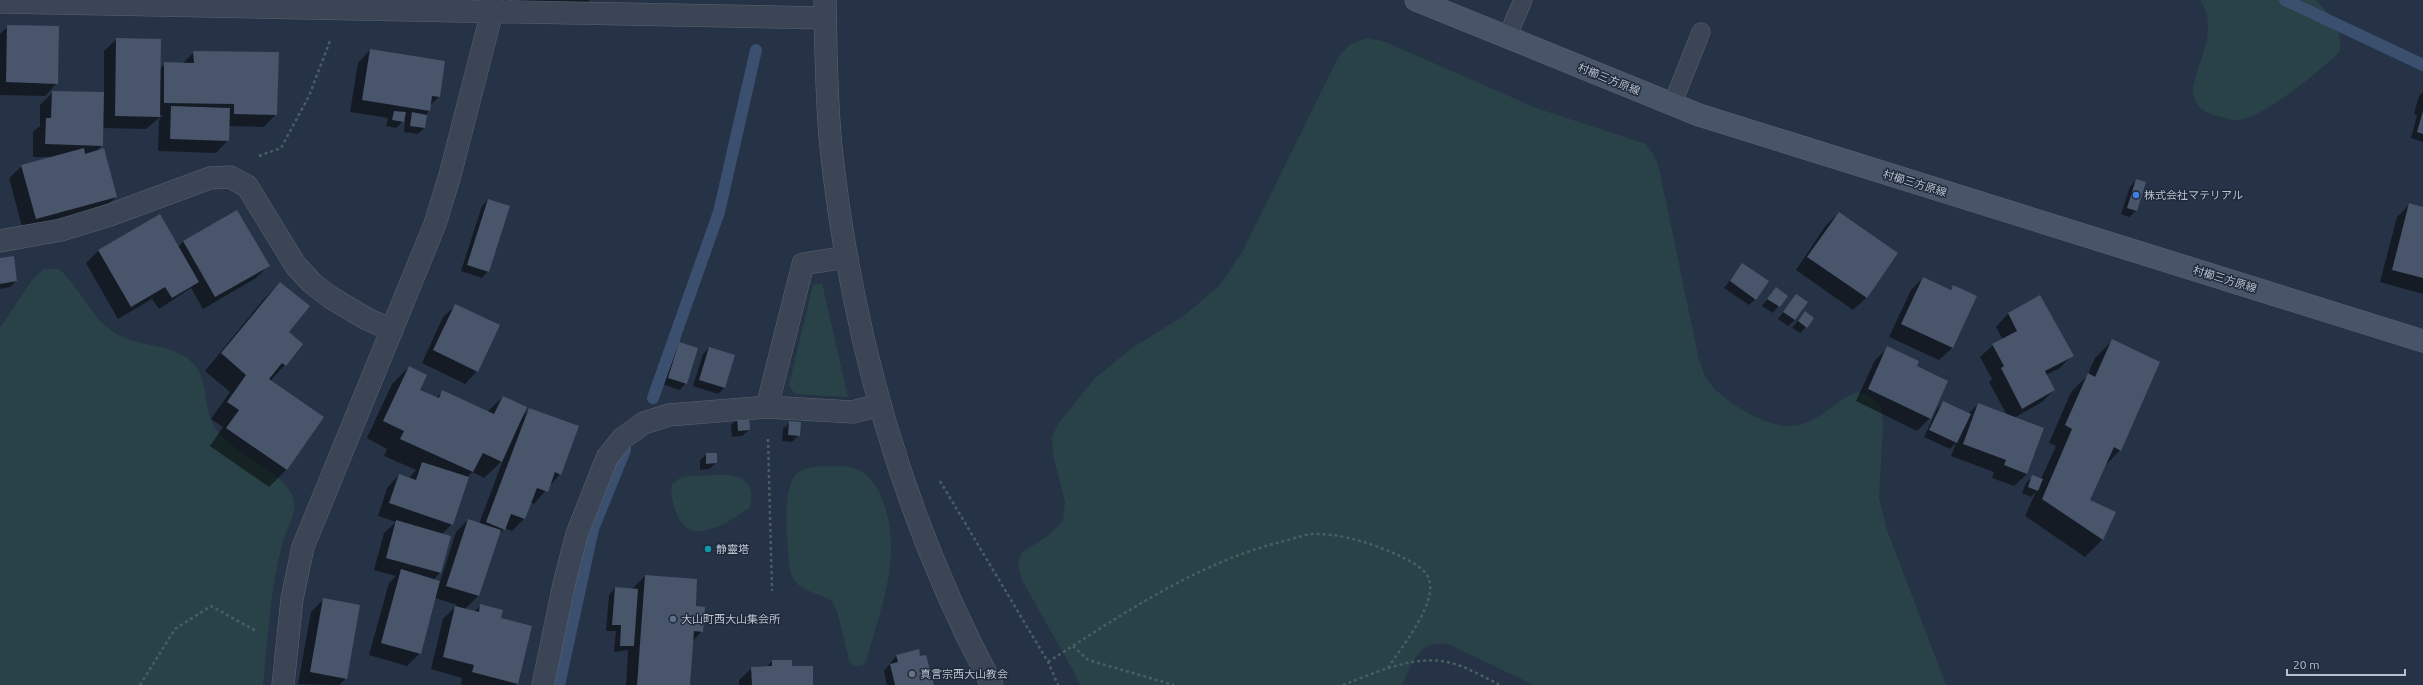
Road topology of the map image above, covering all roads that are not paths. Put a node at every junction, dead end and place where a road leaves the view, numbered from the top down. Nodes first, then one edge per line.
1 (1416, 0) edge
2 (1522, 0) edge
3 (0, 2) edge
4 (492, 6) edge
5 (825, 9) edge
6 (1701, 32) dead end
7 (1507, 37) junction
8 (1672, 105) junction
9 (0, 241) edge
10 (846, 257) junction
11 (392, 330) junction
12 (2423, 341) edge
13 (880, 405) junction
14 (767, 407) junction
15 (283, 685) edge
16 (543, 685) edge
17 (992, 685) edge

1 - 7 main road, 村櫛三方原線
2 - 7 lane
3 - 4 street
4 - 5 street
4 - 11 street
5 - 10 street
6 - 8 lane
7 - 8 main road, 村櫛三方原線
8 - 12 main road, 村櫛三方原線
9 - 11 street
10 - 13 street
10 - 14 street
11 - 15 street
13 - 14 street
13 - 17 street
14 - 16 street

